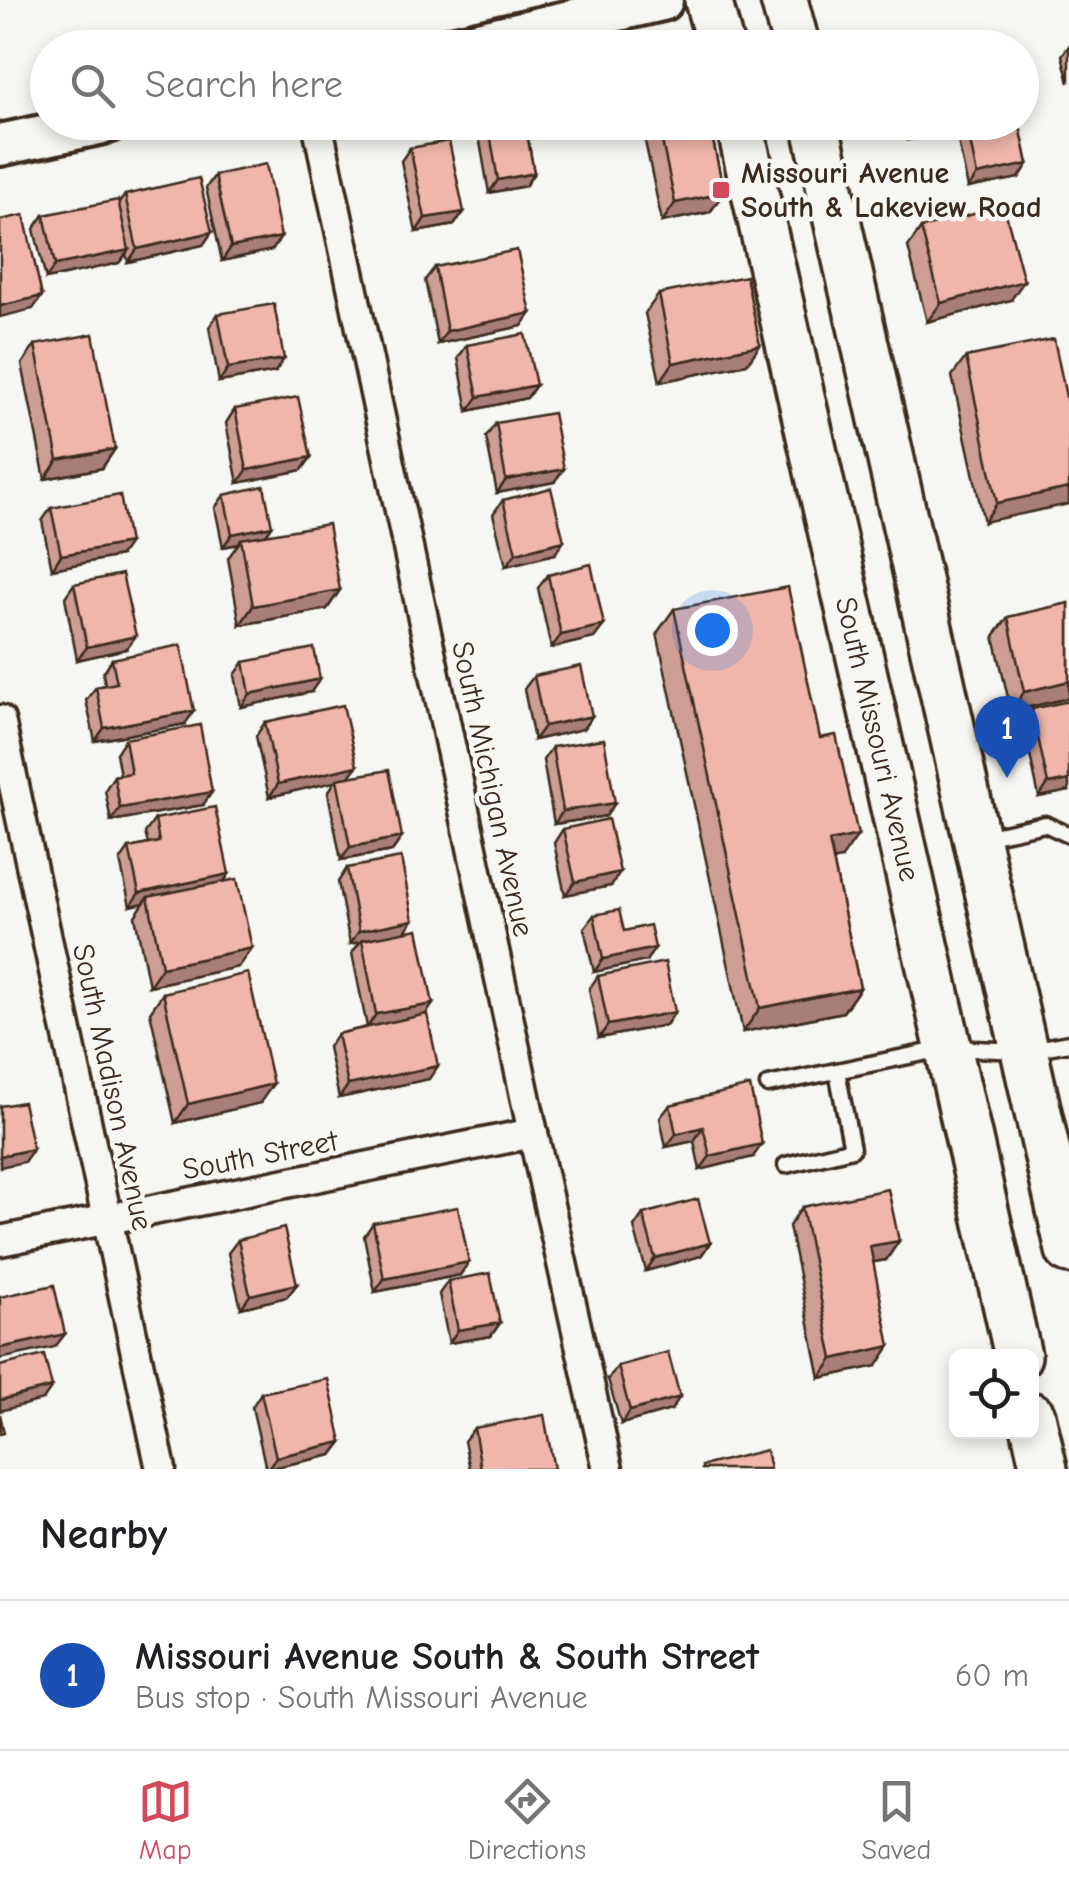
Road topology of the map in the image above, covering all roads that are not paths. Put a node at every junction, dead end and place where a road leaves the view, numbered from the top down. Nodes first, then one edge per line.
1 (662, 0) edge
2 (708, 0) edge
3 (784, 0) edge
4 (531, 30) edge
5 (716, 30) edge
6 (792, 30) edge
7 (30, 139) edge
8 (322, 140) edge
9 (743, 140) edge
10 (819, 140) edge
11 (0, 145) edge
12 (0, 720) edge
13 (1069, 835) edge
14 (977, 839) junction
15 (1069, 1043) edge
16 (948, 1048) junction
17 (1024, 1052) junction
18 (837, 1070) junction
19 (768, 1084) dead end
20 (533, 1133) junction
21 (786, 1165) dead end
22 (1063, 1199) edge
23 (108, 1219) junction
24 (0, 1241) edge
25 (1069, 1250) edge
26 (1016, 1349) edge
27 (1037, 1439) edge
28 (162, 1469) edge
29 (608, 1469) edge
30 (1044, 1469) edge

1 - 4 street
2 - 5 main road
3 - 6 main road
7 - 11 street
8 - 20 street, South Michigan Avenue
9 - 16 main road, South Missouri Avenue
10 - 14 main road
12 - 23 street, South Madison Avenue
13 - 14 lane
14 - 17 main road
15 - 17 lane
16 - 17 lane
16 - 18 lane
16 - 26 main road, South Missouri Avenue
17 - 22 main road
18 - 19 lane
18 - 21 lane
20 - 23 street, South Street
20 - 29 street, South Michigan Avenue
22 - 25 main road
23 - 24 street, South Street
23 - 28 street, South Madison Avenue
27 - 30 main road

